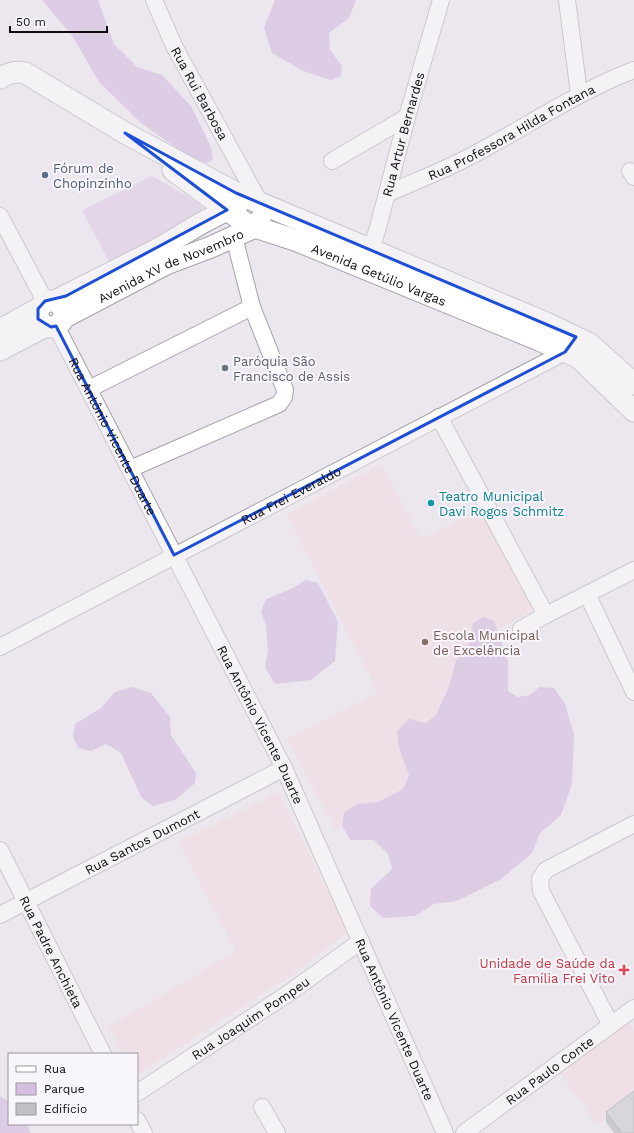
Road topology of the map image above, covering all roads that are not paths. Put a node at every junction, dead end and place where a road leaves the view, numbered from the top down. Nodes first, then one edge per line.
1 (154, 0) edge
2 (441, 0) edge
3 (567, 0) edge
4 (634, 70) edge
5 (3, 72) edge
6 (579, 94) junction
7 (407, 117) junction
8 (125, 133) junction
9 (332, 161) dead end
10 (251, 194) junction
11 (387, 194) junction
12 (227, 210) junction
13 (0, 216) edge
14 (200, 224) junction
15 (255, 227) junction
16 (234, 237) junction
17 (211, 247) junction
18 (367, 258) junction
19 (252, 307) junction
20 (51, 313) junction
21 (0, 330) edge
22 (571, 344) junction
23 (0, 350) edge
24 (634, 384) edge
25 (89, 389) junction
26 (634, 411) edge
27 (439, 417) junction
28 (130, 469) junction
29 (174, 555) junction
30 (634, 570) edge
31 (587, 594) junction
32 (546, 615) junction
33 (521, 629) dead end
34 (0, 646) edge
35 (634, 692) edge
36 (284, 768) junction
37 (634, 824) edge
38 (0, 850) edge
39 (26, 901) junction
40 (0, 915) edge
41 (361, 941) junction
42 (634, 1008) edge
43 (611, 1025) junction
44 (102, 1053) edge
45 (138, 1092) edge
46 (262, 1107) dead end
47 (138, 1122) edge
48 (144, 1133) edge
49 (277, 1133) edge
50 (445, 1133) edge
51 (464, 1133) edge

1 - 10 street, Rua Rui Barbosa
2 - 7 street, Rua Artur Bernardes
3 - 6 street
4 - 6 street, Rua Professora Hilda Fontana
5 - 8 main road, Avenida Getúlio Vargas
6 - 11 street, Rua Professora Hilda Fontana
7 - 9 street
7 - 11 street, Rua Artur Bernardes
8 - 10 main road, Avenida Getúlio Vargas
8 - 12 main road, Avenida Getúlio Vargas
10 - 12 main road, Avenida XV de Novembro
10 - 15 main road, Avenida XV de Novembro
10 - 18 main road, Avenida Getúlio Vargas
11 - 18 street, Rua Artur Bernardes
12 - 14 main road, Avenida XV de Novembro
12 - 15 main road, Avenida Getúlio Vargas
13 - 20 street, Rua Antônio Vicente Duarte
14 - 17 main road
14 - 20 main road, Avenida XV de Novembro
15 - 16 main road, Avenida XV de Novembro
15 - 18 main road, Avenida Getúlio Vargas
16 - 17 main road, Avenida XV de Novembro
16 - 19 street
17 - 20 main road, Avenida XV de Novembro
18 - 22 main road, Avenida Getúlio Vargas
19 - 25 street
19 - 28 street
20 - 21 main road, Avenida XV de Novembro
20 - 23 main road, Avenida XV de Novembro
20 - 25 street, Rua Antônio Vicente Duarte
22 - 24 main road, Avenida Getúlio Vargas
22 - 26 main road, Avenida Getúlio Vargas
22 - 27 street, Rua Frei Everaldo
25 - 28 street, Rua Antônio Vicente Duarte
27 - 29 street, Rua Frei Everaldo
27 - 32 street
28 - 29 street, Rua Antônio Vicente Duarte
29 - 34 street, Rua Frei Everaldo
29 - 36 street, Rua Antônio Vicente Duarte
30 - 31 street
31 - 32 street
31 - 35 street
32 - 33 street
36 - 39 street, Rua Santos Dumont
36 - 41 street, Rua Antônio Vicente Duarte
37 - 43 street
38 - 39 street, Rua Padre Anchieta
39 - 40 street, Rua Santos Dumont
39 - 44 street, Rua Padre Anchieta
41 - 45 street, Rua Joaquim Pompeu
41 - 50 street, Rua Antônio Vicente Duarte
42 - 43 street, Rua Paulo Conte
43 - 51 street, Rua Paulo Conte
46 - 49 street
47 - 48 street

